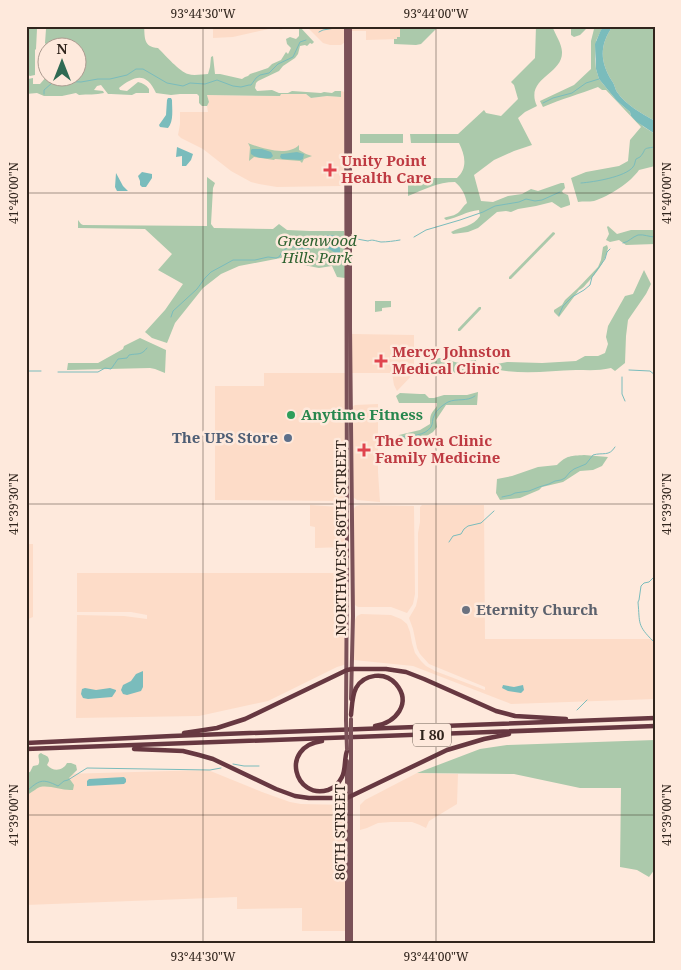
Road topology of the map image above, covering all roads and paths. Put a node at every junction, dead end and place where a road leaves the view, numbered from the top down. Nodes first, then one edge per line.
1 (346, 26) edge
2 (350, 26) edge
3 (350, 670) junction
4 (349, 718) junction
5 (655, 718) edge
6 (597, 720) junction
7 (655, 726) edge
8 (346, 730) junction
9 (526, 731) junction
10 (360, 737) junction
11 (116, 739) junction
12 (26, 743) edge
13 (102, 747) junction
14 (348, 749) junction
15 (26, 750) edge
16 (349, 797) junction
17 (347, 944) edge
18 (351, 944) edge

1 - 3 main road, NORTHWEST 86TH STREET
2 - 3 main road, NORTHWEST 86TH STREET
3 - 4 main road, NORTHWEST 86TH STREET
3 - 6 highway
3 - 11 highway
4 - 8 highway
4 - 14 main road, 86TH STREET, bridge
5 - 6 highway
6 - 8 highway
7 - 9 highway, I 80
8 - 11 highway
9 - 10 highway, I 80
9 - 16 highway
10 - 13 highway, I 80
10 - 14 highway
11 - 12 highway
13 - 15 highway, I 80
13 - 16 highway
14 - 16 main road, 86TH STREET
16 - 17 main road, 86TH STREET
16 - 18 main road, 86TH STREET

